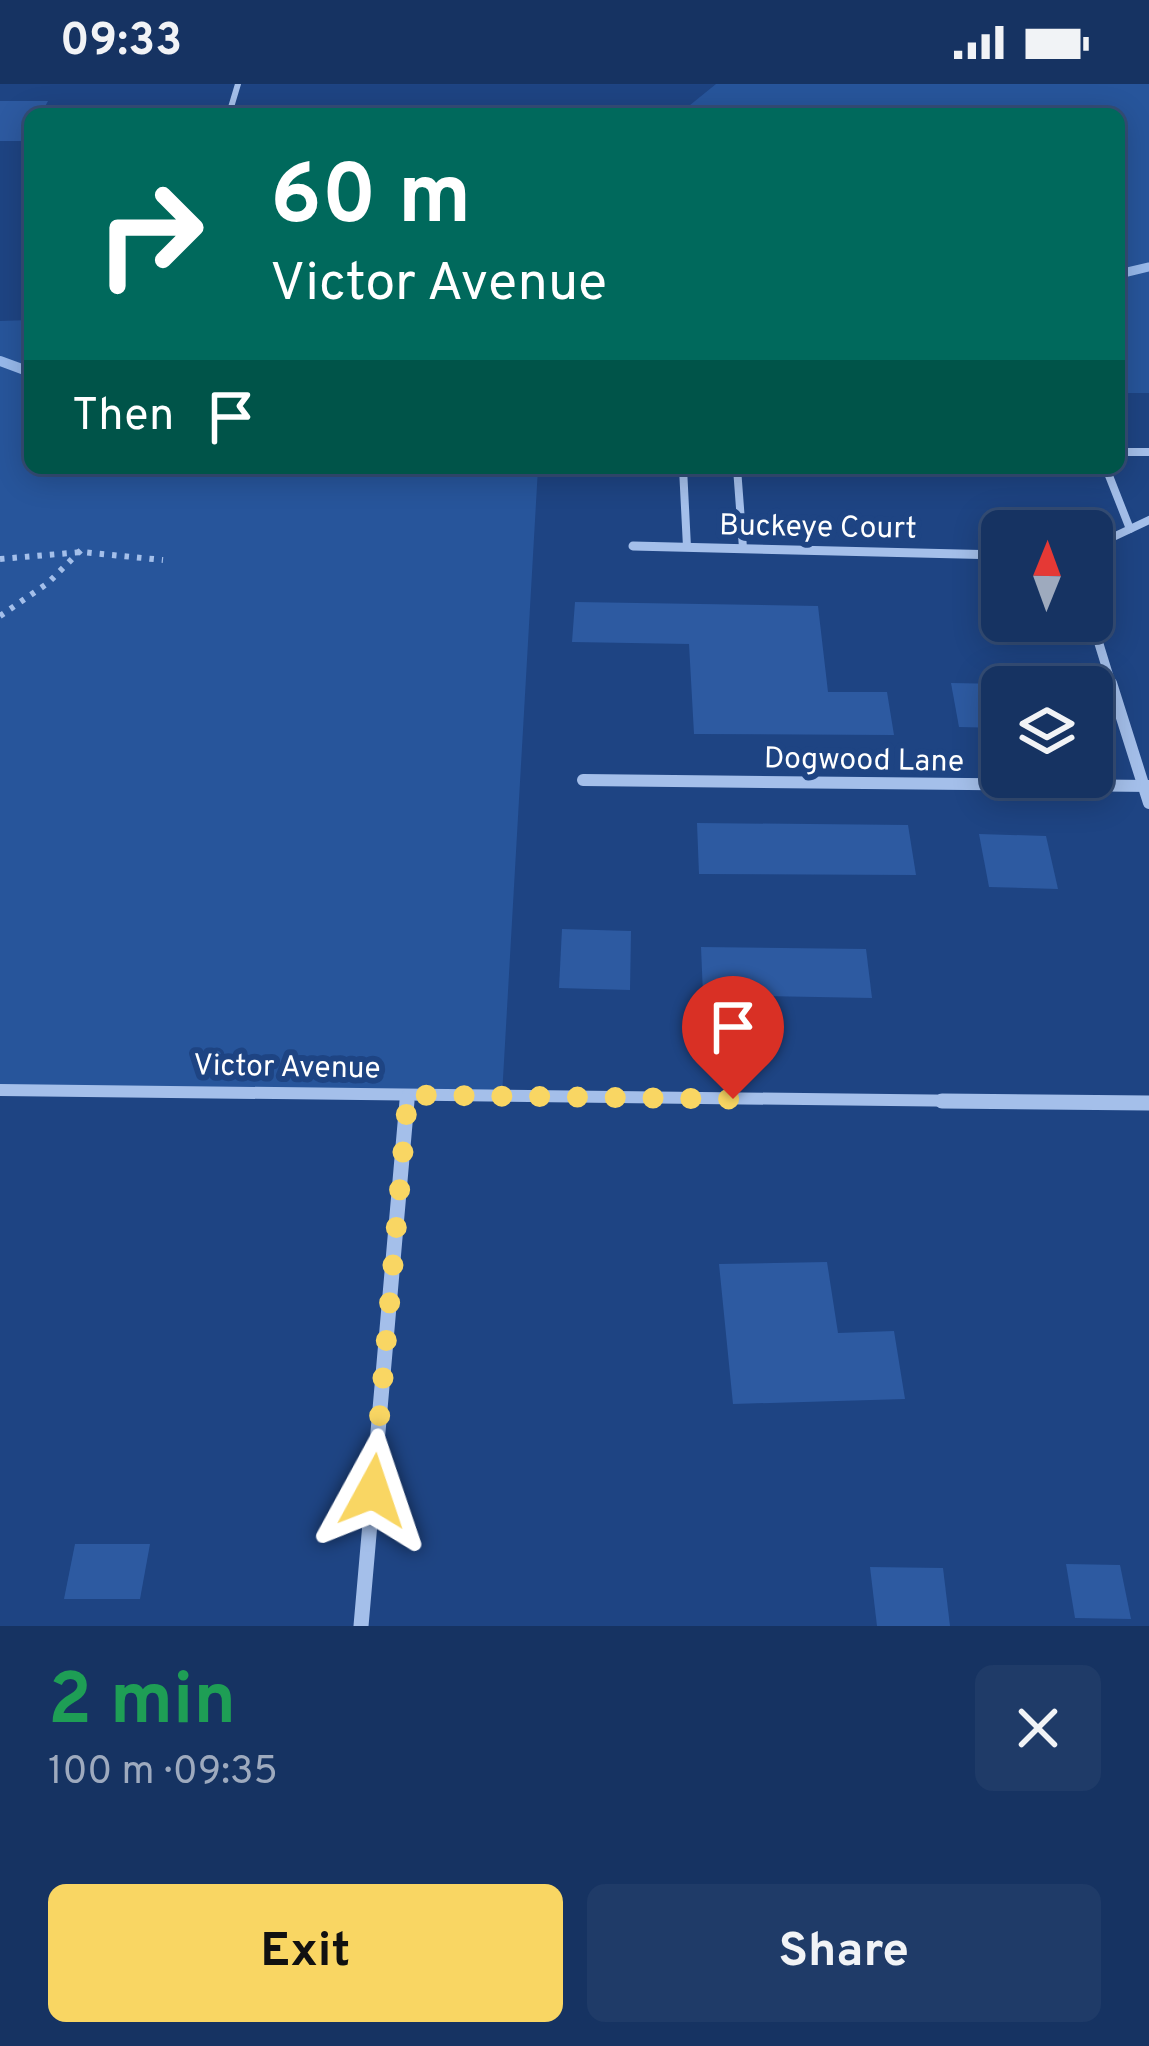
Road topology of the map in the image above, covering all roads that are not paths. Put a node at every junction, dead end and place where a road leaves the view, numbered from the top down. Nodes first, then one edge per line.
1 (683, 474) edge
2 (737, 474) edge
3 (1108, 474) edge
4 (1149, 520) edge
5 (1130, 529) junction
6 (1113, 537) edge
7 (633, 546) dead end
8 (687, 547) junction
9 (743, 548) junction
10 (981, 554) edge
11 (1099, 642) edge
12 (583, 780) dead end
13 (1146, 786) edge
14 (1149, 803) edge
15 (0, 1090) edge
16 (408, 1095) junction
17 (1149, 1103) edge
18 (362, 1626) edge

1 - 8 lane
2 - 9 lane
3 - 5 lane
4 - 5 lane
5 - 6 lane
7 - 8 street, Buckeye Court
8 - 9 street, Buckeye Court
9 - 10 street, Buckeye Court
11 - 13 street
12 - 13 street, Dogwood Lane
13 - 14 street
15 - 16 street, Victor Avenue
16 - 17 street, Victor Avenue
16 - 18 street

